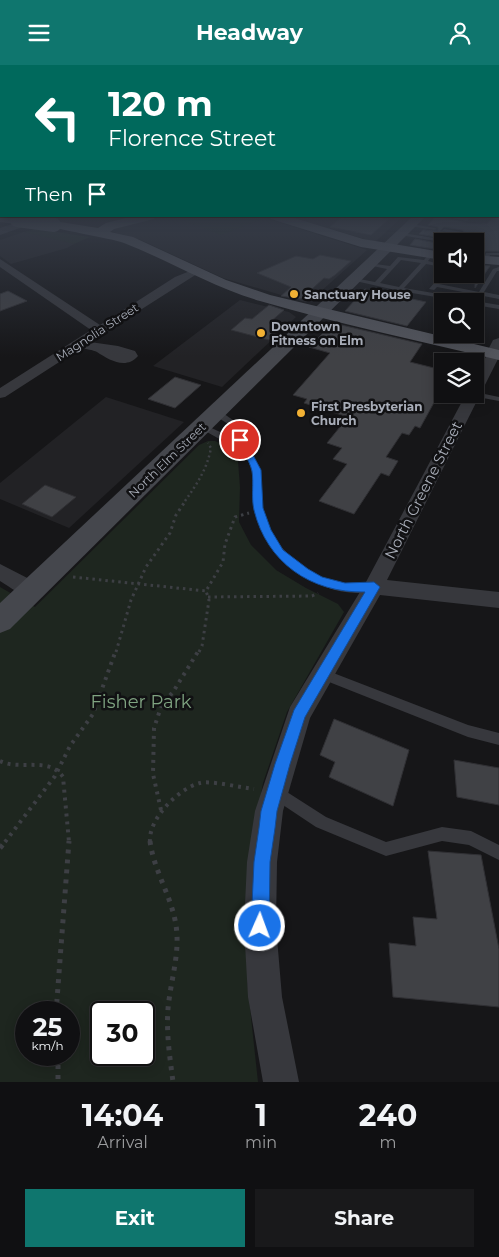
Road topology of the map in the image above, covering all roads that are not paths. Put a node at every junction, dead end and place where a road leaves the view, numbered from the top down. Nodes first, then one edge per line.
1 (174, 261) edge
2 (373, 261) edge
3 (397, 261) edge
4 (429, 261) edge
5 (0, 262) edge
6 (370, 264) junction
7 (391, 268) junction
8 (499, 269) edge
9 (195, 272) junction
10 (354, 280) junction
11 (376, 284) junction
12 (436, 285) joint
13 (400, 289) junction
14 (475, 293) edge
15 (481, 293) edge
16 (428, 294) junction
17 (434, 295) edge
18 (484, 295) edge
19 (499, 297) edge
20 (484, 304) edge
21 (499, 307) edge
22 (320, 313) junction
23 (101, 329) junction
24 (79, 343) junction
25 (101, 349) dead end
26 (497, 351) edge
27 (484, 374) edge
28 (0, 394) edge
29 (484, 395) edge
30 (499, 399) edge
31 (468, 403) edge
32 (217, 413) junction
33 (204, 434) junction
34 (240, 440) junction
35 (0, 572) edge
36 (41, 582) junction
37 (374, 587) junction
38 (499, 600) edge
39 (0, 621) edge
40 (323, 674) junction
41 (499, 739) edge
42 (275, 791) junction
43 (499, 853) edge
44 (280, 1082) edge

1 - 9 main road
2 - 6 main road, North Elm Street
3 - 7 lane
4 - 13 lane
5 - 23 street
6 - 7 lane
6 - 10 main road, North Elm Street
7 - 11 lane
8 - 15 lane
9 - 22 main road
9 - 23 street, Magnolia Street
10 - 11 lane
10 - 22 main road, North Elm Street
11 - 13 lane
12 - 14 lane
12 - 16 lane
13 - 16 lane
16 - 17 lane
18 - 19 lane
20 - 21 lane
22 - 26 main road
22 - 32 main road, North Elm Street
23 - 24 street, Magnolia Street
24 - 25 street
24 - 28 street, Magnolia Street
26 - 27 street, North Greene Street
29 - 30 lane
31 - 37 street, North Greene Street
32 - 33 main road, North Elm Street
32 - 34 lane
33 - 34 lane
33 - 36 main road, North Elm Street
34 - 37 lane
35 - 36 street
36 - 39 main road, North Elm Street
37 - 38 street
37 - 40 street, North Greene Street
40 - 41 lane
40 - 42 street, North Greene Street
42 - 43 lane
42 - 44 street, North Greene Street

